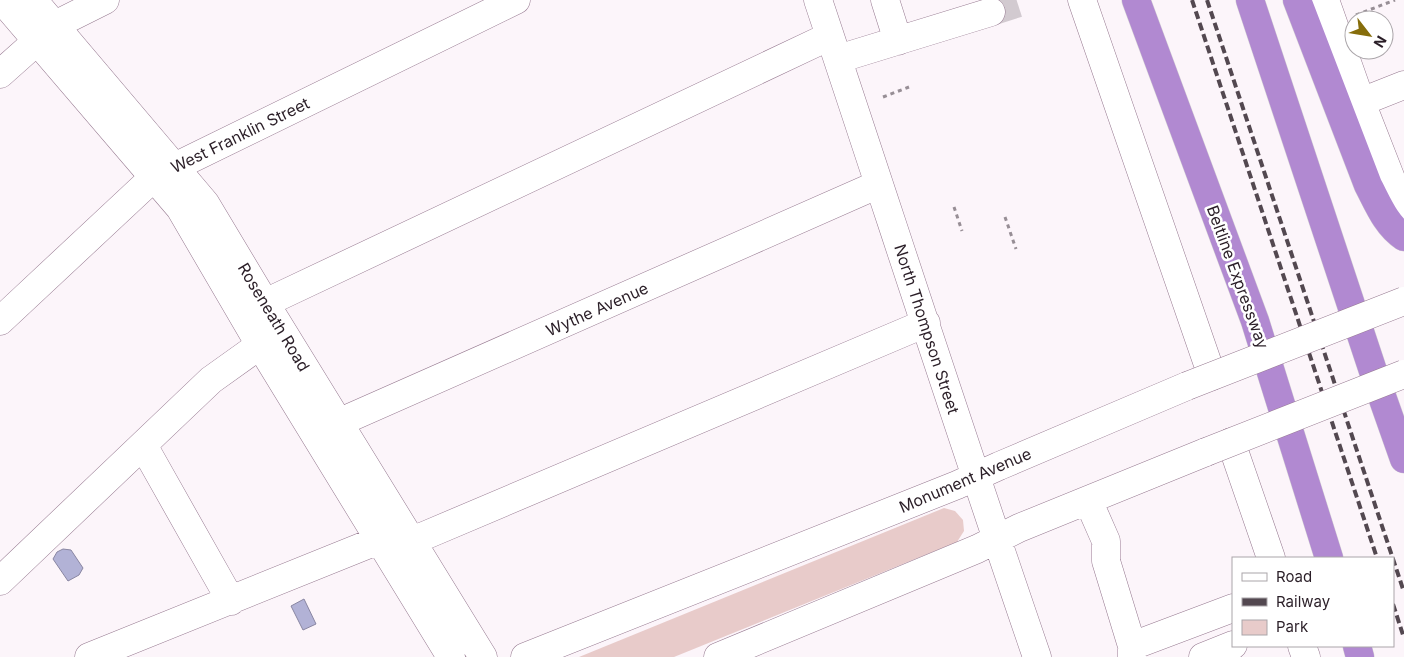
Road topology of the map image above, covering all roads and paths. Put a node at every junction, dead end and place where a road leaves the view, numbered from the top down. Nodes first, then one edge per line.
1 (2, 0) edge
2 (33, 0) edge
3 (105, 0) edge
4 (516, 0) edge
5 (818, 0) edge
6 (885, 0) edge
7 (1082, 0) edge
8 (1136, 0) edge
9 (1250, 0) edge
10 (1297, 0) edge
11 (1324, 0) edge
12 (1395, 0) edge
13 (1370, 10) edge
14 (991, 12) tunnel mouth
15 (46, 33) junction
16 (898, 40) junction
17 (834, 48) junction
18 (0, 74) edge
19 (1404, 85) edge
20 (909, 87) dead end
21 (883, 97) dead end
22 (1362, 102) junction
23 (165, 172) junction
24 (879, 184) junction
25 (954, 207) dead end
26 (1404, 212) edge
27 (1005, 217) dead end
28 (962, 231) dead end
29 (1404, 237) edge
30 (1016, 249) dead end
31 (1404, 301) edge
32 (265, 302) junction
33 (0, 321) edge
34 (926, 323) junction
35 (260, 345) junction
36 (1404, 374) edge
37 (1199, 381) junction
38 (339, 422) junction
39 (314, 434) junction
40 (1231, 442) junction
41 (143, 446) junction
42 (1404, 459) edge
43 (975, 477) junction
44 (1088, 500) junction
45 (996, 539) junction
46 (379, 540) junction
47 (412, 541) junction
48 (1271, 557) edge
49 (1329, 557) edge
50 (0, 580) edge
51 (231, 600) junction
52 (1232, 608) edge
53 (1232, 645) edge
54 (1132, 652) edge
55 (90, 657) edge
56 (451, 657) edge
57 (483, 657) edge
58 (525, 657) edge
59 (718, 657) edge
60 (1037, 657) edge
61 (1203, 657) edge

1 - 15 street, Roseneath Road
2 - 15 street, Roseneath Road
3 - 15 street
4 - 23 street, West Franklin Street
5 - 17 street, North Thompson Street
6 - 16 street
7 - 37 street
8 - 49 highway, Beltline Expressway
9 - 42 highway
10 - 29 highway
11 - 22 street
12 - 13 path
14 - 16 street
15 - 18 street
15 - 23 street, Roseneath Road
16 - 17 street
17 - 24 street, North Thompson Street
17 - 32 street
19 - 22 street
20 - 21 path
22 - 26 street
23 - 32 street, Roseneath Road
23 - 33 street, West Franklin Street
23 - 35 street, Roseneath Road
24 - 34 street, North Thompson Street
24 - 38 street, Wythe Avenue
25 - 28 path
27 - 30 path
31 - 37 street, Monument Avenue, bridge
32 - 38 street, Roseneath Road
34 - 43 street, North Thompson Street
34 - 47 street
35 - 39 street, Roseneath Road
35 - 41 street
36 - 40 street, bridge
37 - 43 street, Monument Avenue
38 - 39 street, Wythe Avenue
38 - 47 street, Roseneath Road
39 - 46 street, Roseneath Road
40 - 44 street, bridge
40 - 48 street
41 - 50 street
41 - 51 street
43 - 45 street, North Thompson Street
43 - 58 street, Monument Avenue
44 - 45 street
44 - 54 street
45 - 59 street
45 - 60 street, North Thompson Street
46 - 51 street
46 - 56 street, Roseneath Road
47 - 57 street, Roseneath Road
51 - 55 street
52 - 54 street
53 - 61 street

